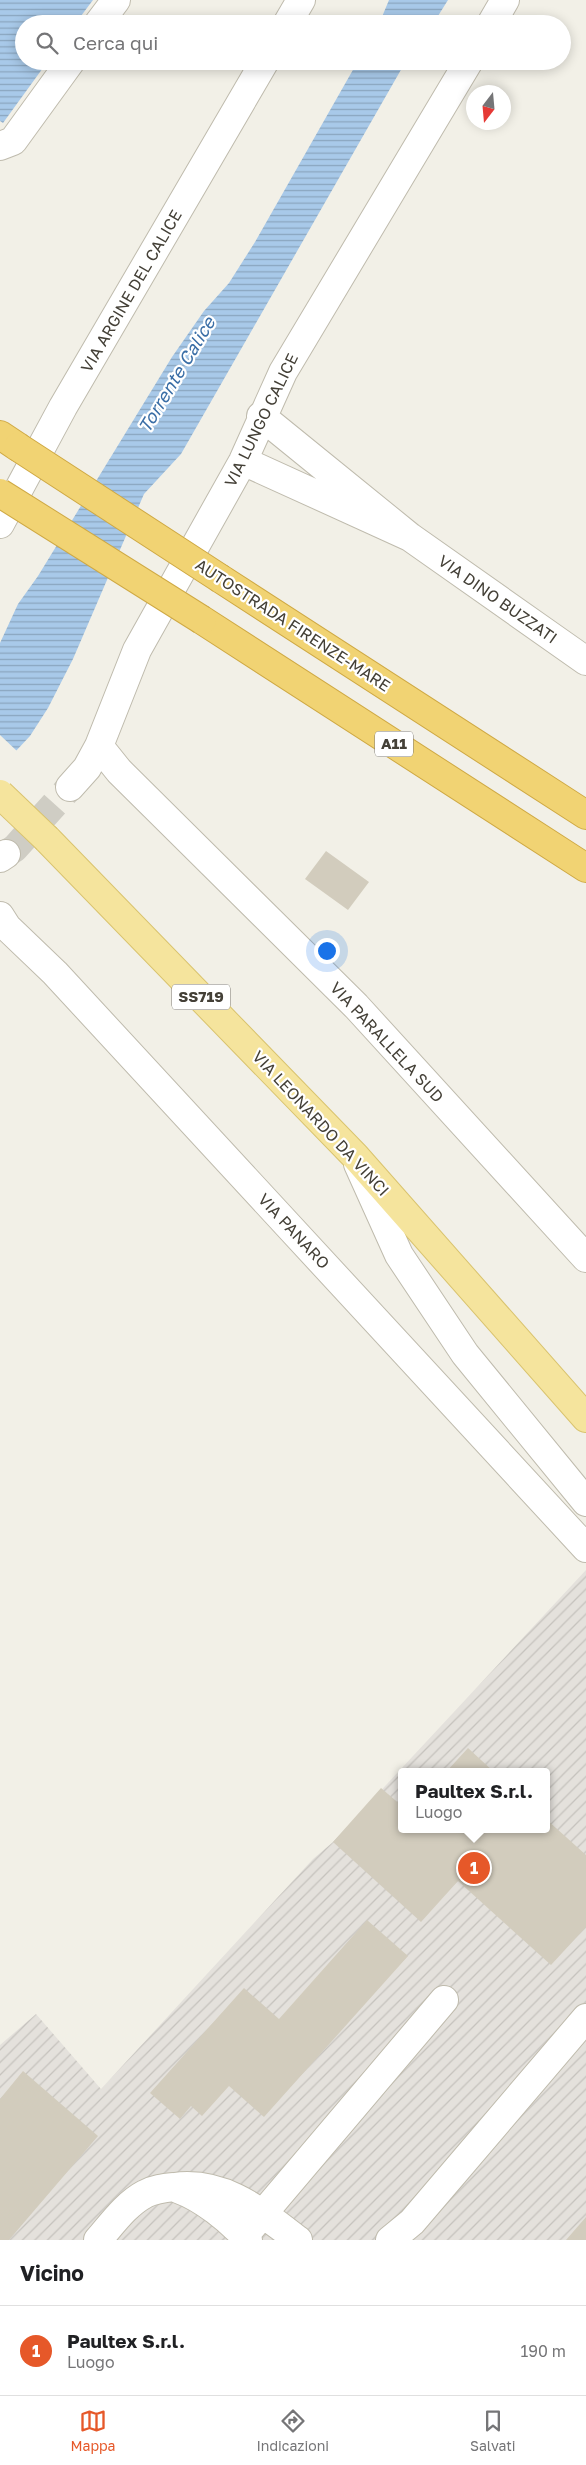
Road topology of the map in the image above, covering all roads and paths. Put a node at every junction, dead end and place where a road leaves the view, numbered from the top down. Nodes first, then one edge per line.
1 (116, 0) edge
2 (300, 0) edge
3 (505, 0) edge
4 (105, 15) edge
5 (292, 15) edge
6 (496, 15) edge
7 (64, 70) edge
8 (260, 70) edge
9 (464, 70) edge
10 (0, 146) edge
11 (261, 416) junction
12 (9, 441) edge
13 (243, 461) junction
14 (0, 493) edge
15 (0, 524) edge
16 (410, 537) junction
17 (586, 661) edge
18 (99, 746) junction
19 (70, 787) tunnel mouth
20 (0, 794) edge
21 (586, 815) edge
22 (586, 868) edge
23 (0, 916) edge
24 (354, 1156) junction
25 (586, 1258) edge
26 (586, 1418) edge
27 (586, 1502) edge
28 (586, 1548) edge
29 (444, 2000) dead end
30 (586, 2018) edge
31 (172, 2187) junction
32 (263, 2213) junction
33 (408, 2231) edge
34 (246, 2238) edge
35 (98, 2240) edge
36 (298, 2240) edge
37 (390, 2240) edge

1 - 4 street
2 - 5 street
3 - 6 street
7 - 10 street
8 - 15 street, VIA ARGINE DEL CALICE
9 - 11 street, VIA LUNGO CALICE
11 - 13 street, VIA LUNGO CALICE
11 - 16 street, VIA DINO BUZZATI
12 - 21 highway, AUTOSTRADA FIRENZE-MARE / A11, bridge
13 - 16 street, VIA DINO BUZZATI
13 - 18 street, VIA LUNGO CALICE
14 - 22 highway, A11, bridge
16 - 17 street, VIA DINO BUZZATI
18 - 19 street, VIA LUNGO CALICE
18 - 25 street, VIA PARALLELA SUD
20 - 24 main road, VIA LEONARDO DA VINCI / SS719, bridge
23 - 28 street, VIA PANARO
24 - 26 main road, VIA LEONARDO DA VINCI / SS719
24 - 27 street
29 - 32 street
30 - 33 street
31 - 32 street
31 - 34 street
31 - 35 street
32 - 34 street
32 - 36 street
33 - 37 street

